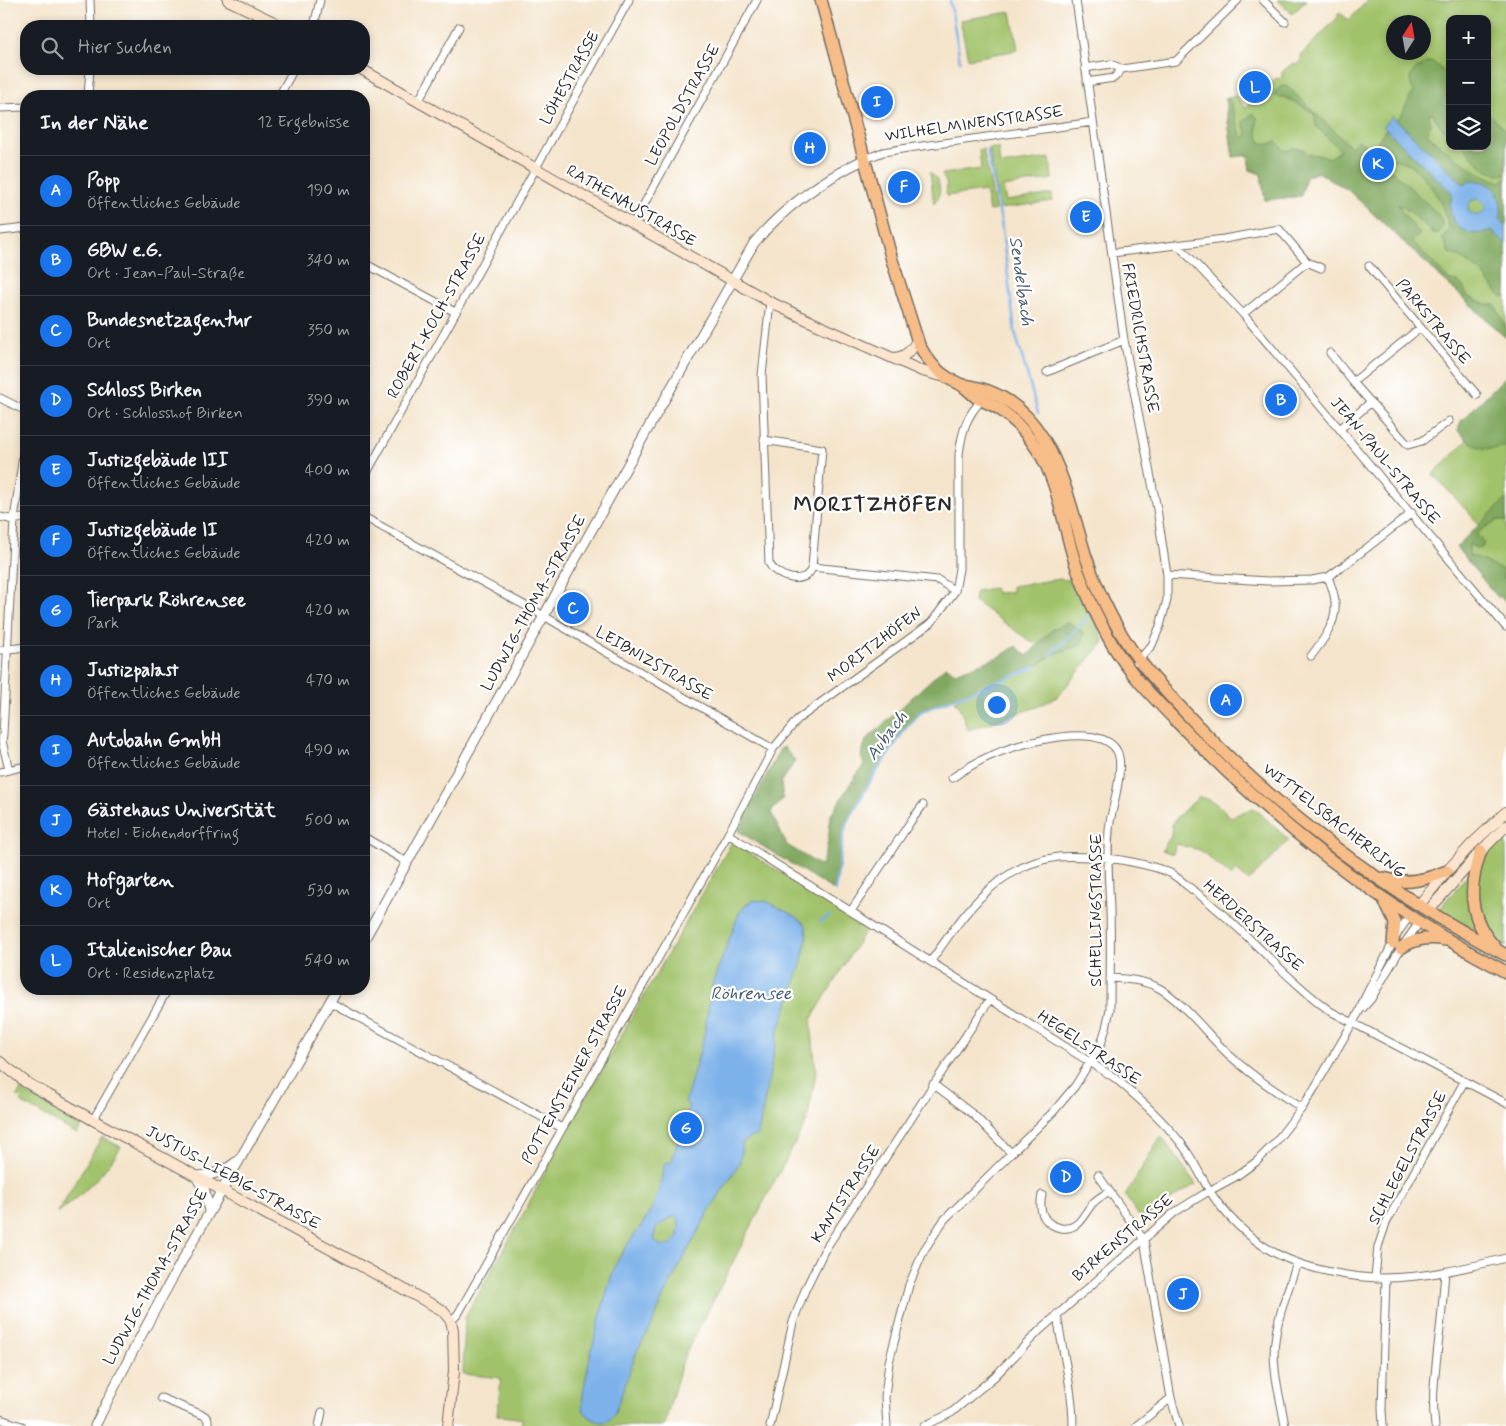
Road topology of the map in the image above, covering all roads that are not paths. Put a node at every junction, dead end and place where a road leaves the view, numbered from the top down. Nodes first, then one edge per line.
1 (90, 0) edge
2 (228, 0) edge
3 (320, 0) edge
4 (629, 0) edge
5 (757, 0) edge
6 (821, 0) edge
7 (1076, 0) edge
8 (1238, 0) edge
9 (1263, 0) edge
10 (91, 20) edge
11 (270, 20) edge
12 (315, 20) edge
13 (1285, 22) dead end
14 (459, 26) dead end
15 (1086, 68) junction
16 (1122, 69) junction
17 (370, 74) edge
18 (90, 75) edge
19 (291, 75) edge
20 (1087, 82) junction
21 (88, 90) edge
22 (282, 90) edge
23 (418, 102) junction
24 (20, 107) edge
25 (0, 108) edge
26 (1093, 122) junction
27 (865, 159) junction
28 (535, 169) junction
29 (632, 224) junction
30 (20, 229) edge
31 (0, 231) edge
32 (1177, 244) junction
33 (1112, 253) junction
34 (1307, 262) junction
35 (370, 266) edge
36 (1369, 266) dead end
37 (1321, 268) dead end
38 (732, 281) junction
39 (770, 302) junction
40 (455, 312) junction
41 (1243, 314) junction
42 (1420, 328) junction
43 (918, 339) junction
44 (1124, 340) junction
45 (1330, 353) dead end
46 (894, 358) junction
47 (1047, 372) dead end
48 (946, 377) junction
49 (1353, 382) junction
50 (962, 385) junction
51 (1477, 395) dead end
52 (0, 398) edge
53 (982, 400) junction
54 (1371, 402) junction
55 (20, 408) edge
56 (1449, 421) dead end
57 (1340, 429) junction
58 (764, 440) junction
59 (370, 467) edge
60 (20, 477) edge
61 (1412, 513) junction
62 (0, 518) edge
63 (20, 519) edge
64 (14, 520) junction
65 (370, 520) edge
66 (812, 567) junction
67 (1167, 575) junction
68 (1328, 577) junction
69 (955, 591) junction
70 (544, 616) junction
71 (1506, 627) edge
72 (20, 648) edge
73 (4, 650) edge
74 (1311, 656) dead end
75 (1139, 661) junction
76 (1130, 669) junction
77 (773, 749) junction
78 (20, 767) edge
79 (9, 770) junction
80 (0, 772) edge
81 (952, 778) dead end
82 (924, 805) dead end
83 (1506, 812) edge
84 (1506, 826) edge
85 (728, 834) junction
86 (370, 840) edge
87 (1482, 851) junction
88 (1108, 857) junction
89 (407, 862) junction
90 (1447, 871) junction
91 (1378, 877) junction
92 (1384, 900) junction
93 (1424, 908) junction
94 (851, 911) junction
95 (1414, 920) junction
96 (370, 929) edge
97 (1451, 942) junction
98 (1397, 945) junction
99 (1503, 953) edge
100 (931, 961) junction
101 (1506, 972) edge
102 (1110, 978) junction
103 (165, 995) edge
104 (334, 995) edge
105 (990, 999) junction
106 (330, 1002) junction
107 (1353, 1023) junction
108 (0, 1062) edge
109 (1090, 1062) junction
110 (1464, 1082) junction
111 (933, 1084) junction
112 (1506, 1103) edge
113 (1302, 1108) junction
114 (93, 1120) junction
115 (562, 1128) junction
116 (1011, 1153) junction
117 (240, 1158) junction
118 (1098, 1175) dead end
119 (196, 1176) junction
120 (221, 1189) junction
121 (1109, 1191) junction
122 (1209, 1191) junction
123 (1042, 1195) dead end
124 (209, 1211) junction
125 (1144, 1240) junction
126 (1506, 1258) edge
127 (1297, 1263) junction
128 (1444, 1272) junction
129 (1376, 1278) junction
130 (1386, 1278) junction
131 (1057, 1314) junction
132 (451, 1320) junction
133 (161, 1398) dead end
134 (1171, 1398) junction
135 (322, 1412) dead end
136 (0, 1419) edge
137 (22, 1426) edge
138 (95, 1426) edge
139 (208, 1426) edge
140 (319, 1426) edge
141 (448, 1426) edge
142 (770, 1426) edge
143 (887, 1426) edge
144 (924, 1426) edge
145 (1073, 1426) edge
146 (1136, 1426) edge
147 (1179, 1426) edge
148 (1285, 1426) edge
149 (1383, 1426) edge
150 (1435, 1426) edge

1 - 10 street
2 - 11 main road
3 - 12 street
4 - 28 street, LÖHESTRASSE
5 - 29 street, LEOPOLDSTRASSE
6 - 27 main road, WITTELSBACHERRING
7 - 15 street, FRIEDRICHSTRASSE
8 - 16 street
9 - 13 street
14 - 23 street
15 - 16 street
15 - 20 street, FRIEDRICHSTRASSE
16 - 20 street
17 - 23 main road, RATHENAUSTRASSE
18 - 21 street
19 - 22 street
20 - 26 street, FRIEDRICHSTRASSE
23 - 28 main road, RATHENAUSTRASSE
24 - 25 street
26 - 27 street, WILHELMINENSTRASSE
26 - 33 street, FRIEDRICHSTRASSE
27 - 38 street, WILHELMINENSTRASSE
27 - 43 main road, WITTELSBACHERRING
28 - 29 main road, RATHENAUSTRASSE
28 - 40 street, ROBERT-KOCH-STRASSE
29 - 38 main road, RATHENAUSTRASSE
30 - 31 street
32 - 33 street
32 - 34 street
32 - 41 street, JEAN-PAUL-STRASSE
33 - 44 street, FRIEDRICHSTRASSE
34 - 37 street
34 - 41 street
35 - 40 street
36 - 42 street, PARKSTRASSE
38 - 39 main road, RATHENAUSTRASSE
38 - 70 street, LUDWIG-THOMA-STRASSE
39 - 46 main road, RATHENAUSTRASSE
39 - 58 street
40 - 59 street, ROBERT-KOCH-STRASSE
41 - 57 street, JEAN-PAUL-STRASSE
42 - 49 street
42 - 51 street, PARKSTRASSE
43 - 46 main road
43 - 48 main road, WITTELSBACHERRING
44 - 47 street
44 - 67 street, FRIEDRICHSTRASSE
45 - 49 street
46 - 48 main road, RATHENAUSTRASSE
48 - 50 main road, WITTELSBACHERRING
49 - 54 street
50 - 53 main road, WITTELSBACHERRING
50 - 75 main road, WITTELSBACHERRING
52 - 55 street
53 - 69 street, MORITZHÖFEN
53 - 76 main road, WITTELSBACHERRING
54 - 56 street
54 - 57 street
57 - 61 street, JEAN-PAUL-STRASSE
58 - 66 street
58 - 66 street
60 - 64 street
61 - 68 street
61 - 71 street, JEAN-PAUL-STRASSE
62 - 64 street
63 - 64 street
64 - 73 street
65 - 70 street, LEIBNIZSTRASSE
66 - 69 street
67 - 68 street
67 - 75 street, FRIEDRICHSTRASSE
68 - 74 street
69 - 77 street, MORITZHÖFEN
70 - 77 street, LEIBNIZSTRASSE
70 - 89 street, LUDWIG-THOMA-STRASSE
72 - 73 street
73 - 79 street
75 - 76 street, FRIEDRICHSTRASSE
75 - 91 main road, WITTELSBACHERRING
76 - 92 main road, WITTELSBACHERRING
77 - 85 street, POTTENSTEINER STRASSE
78 - 79 street
79 - 80 street
81 - 88 street, SCHELLINGSTRASSE
82 - 94 street
83 - 90 main road
84 - 87 main road
85 - 94 street, HEGELSTRASSE
85 - 115 street, POTTENSTEINER STRASSE
86 - 89 street
87 - 93 main road
87 - 99 main road
88 - 100 street, HERDERSTRASSE
88 - 102 street, SCHELLINGSTRASSE
88 - 107 street, HERDERSTRASSE
89 - 96 street, LUDWIG-THOMA-STRASSE
90 - 91 main road
90 - 93 main road
91 - 93 main road, WITTELSBACHERRING
92 - 95 main road, WITTELSBACHERRING
92 - 98 main road
93 - 95 main road
93 - 99 main road, WITTELSBACHERRING
94 - 100 street, HEGELSTRASSE
95 - 97 main road, WITTELSBACHERRING
95 - 98 street, BIRKENSTRASSE
95 - 98 street, BIRKENSTRASSE
97 - 98 main road
97 - 101 main road, WITTELSBACHERRING
98 - 107 street, BIRKENSTRASSE
100 - 105 street, HEGELSTRASSE
102 - 109 street, SCHELLINGSTRASSE
102 - 113 street
103 - 114 street
104 - 106 street, LUDWIG-THOMA-STRASSE
105 - 109 street, HEGELSTRASSE
105 - 111 street, KANTSTRASSE
106 - 115 street
106 - 117 street, LUDWIG-THOMA-STRASSE
107 - 110 street, HERDERSTRASSE
107 - 113 street, BIRKENSTRASSE
108 - 114 main road, JUSTUS-LIEBIG-STRASSE
109 - 116 street, SCHELLINGSTRASSE
109 - 122 street, HEGELSTRASSE
110 - 112 street, HERDERSTRASSE
110 - 129 street, SCHLEGELSTRASSE
111 - 116 street
111 - 142 street, KANTSTRASSE
113 - 122 street, BIRKENSTRASSE
114 - 119 main road, JUSTUS-LIEBIG-STRASSE
115 - 132 street, POTTENSTEINER STRASSE
116 - 143 street, SCHELLINGSTRASSE
117 - 119 street
117 - 120 street, LUDWIG-THOMA-STRASSE
118 - 121 street
119 - 120 main road, JUSTUS-LIEBIG-STRASSE
119 - 124 street
120 - 124 street, LUDWIG-THOMA-STRASSE
120 - 132 main road, JUSTUS-LIEBIG-STRASSE
121 - 123 street
121 - 125 street
122 - 125 street, BIRKENSTRASSE
122 - 127 street, HEGELSTRASSE
124 - 138 street, LUDWIG-THOMA-STRASSE
125 - 131 street, BIRKENSTRASSE
125 - 134 street
126 - 128 street, HEGELSTRASSE
127 - 129 street, HEGELSTRASSE
127 - 148 street
128 - 130 street, HEGELSTRASSE
128 - 150 street
129 - 130 street, HEGELSTRASSE
130 - 149 street
131 - 144 street, BIRKENSTRASSE
131 - 145 street
132 - 141 main road
133 - 139 street
134 - 146 street
134 - 147 street
135 - 140 street
136 - 137 street

